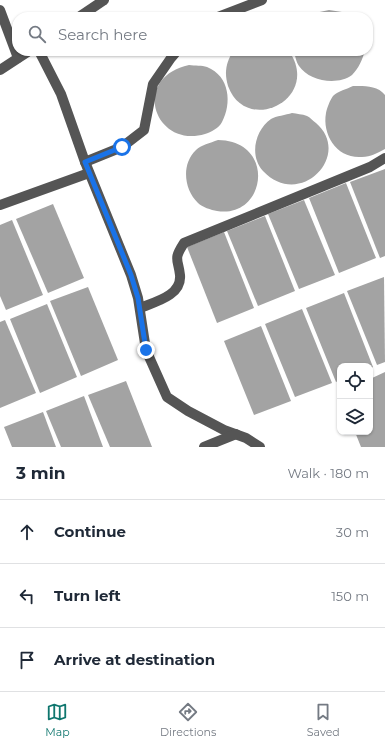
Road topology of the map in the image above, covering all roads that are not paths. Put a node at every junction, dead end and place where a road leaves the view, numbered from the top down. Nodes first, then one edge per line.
1 (104, 0) edge
2 (262, 0) edge
3 (0, 10) edge
4 (86, 12) edge
5 (231, 12) edge
6 (12, 42) edge
7 (21, 56) edge
8 (42, 56) edge
9 (173, 56) edge
10 (18, 58) joint
11 (0, 70) edge
12 (385, 158) edge
13 (85, 162) junction
14 (89, 173) junction
15 (0, 205) edge
16 (140, 308) junction
17 (236, 434) junction
18 (248, 444) edge
19 (204, 447) edge
20 (260, 447) edge

1 - 4 street
2 - 5 street
3 - 6 street
7 - 10 street
8 - 13 street
9 - 13 street
10 - 11 street
12 - 16 street
13 - 14 street
14 - 15 street
14 - 16 street
16 - 17 street
17 - 18 street
17 - 19 street
18 - 20 street

